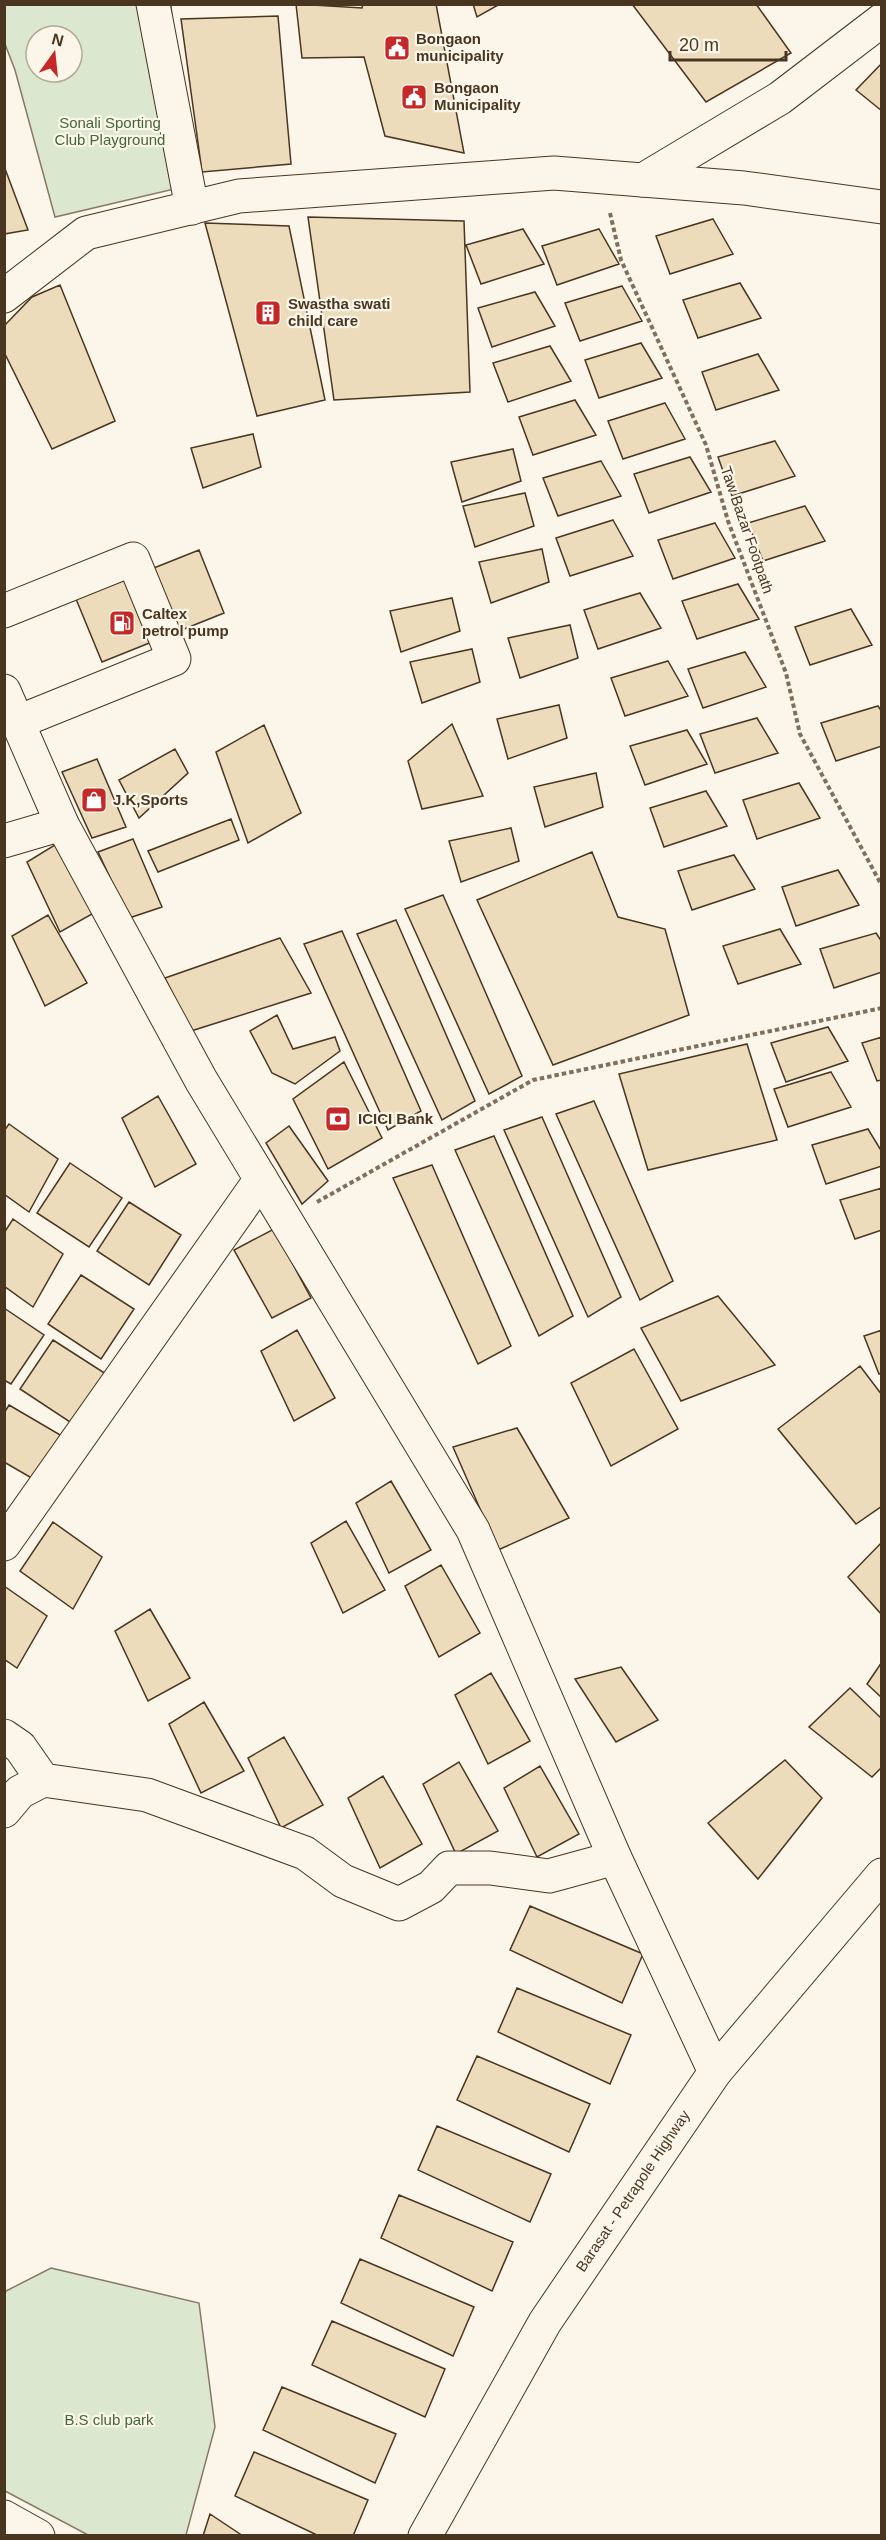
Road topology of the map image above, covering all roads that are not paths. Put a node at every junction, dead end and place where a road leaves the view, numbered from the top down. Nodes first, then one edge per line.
1 (153, 4) edge
2 (882, 20) edge
3 (643, 180) junction
4 (882, 207) edge
5 (192, 208) junction
6 (4, 296) edge
7 (4, 611) edge
8 (4, 691) edge
9 (18, 722) junction
10 (62, 824) junction
11 (4, 841) edge
12 (261, 1179) junction
13 (4, 1544) edge
14 (4, 1736) edge
15 (43, 1780) junction
16 (4, 1811) edge
17 (615, 1858) junction
18 (882, 1875) edge
19 (715, 2072) junction
20 (4, 2517) edge
21 (38, 2535) edge
22 (425, 2535) edge

1 - 5 main road
2 - 3 main road
3 - 4 main road
3 - 5 main road
5 - 6 main road
7 - 9 main road
8 - 9 main road
9 - 10 main road
10 - 11 main road
10 - 12 main road
12 - 13 main road
12 - 17 main road
14 - 15 main road
15 - 16 main road
15 - 17 main road
17 - 19 main road
18 - 19 main road, Barasat - Petrapole Highway
19 - 22 main road, Barasat - Petrapole Highway
20 - 21 main road

